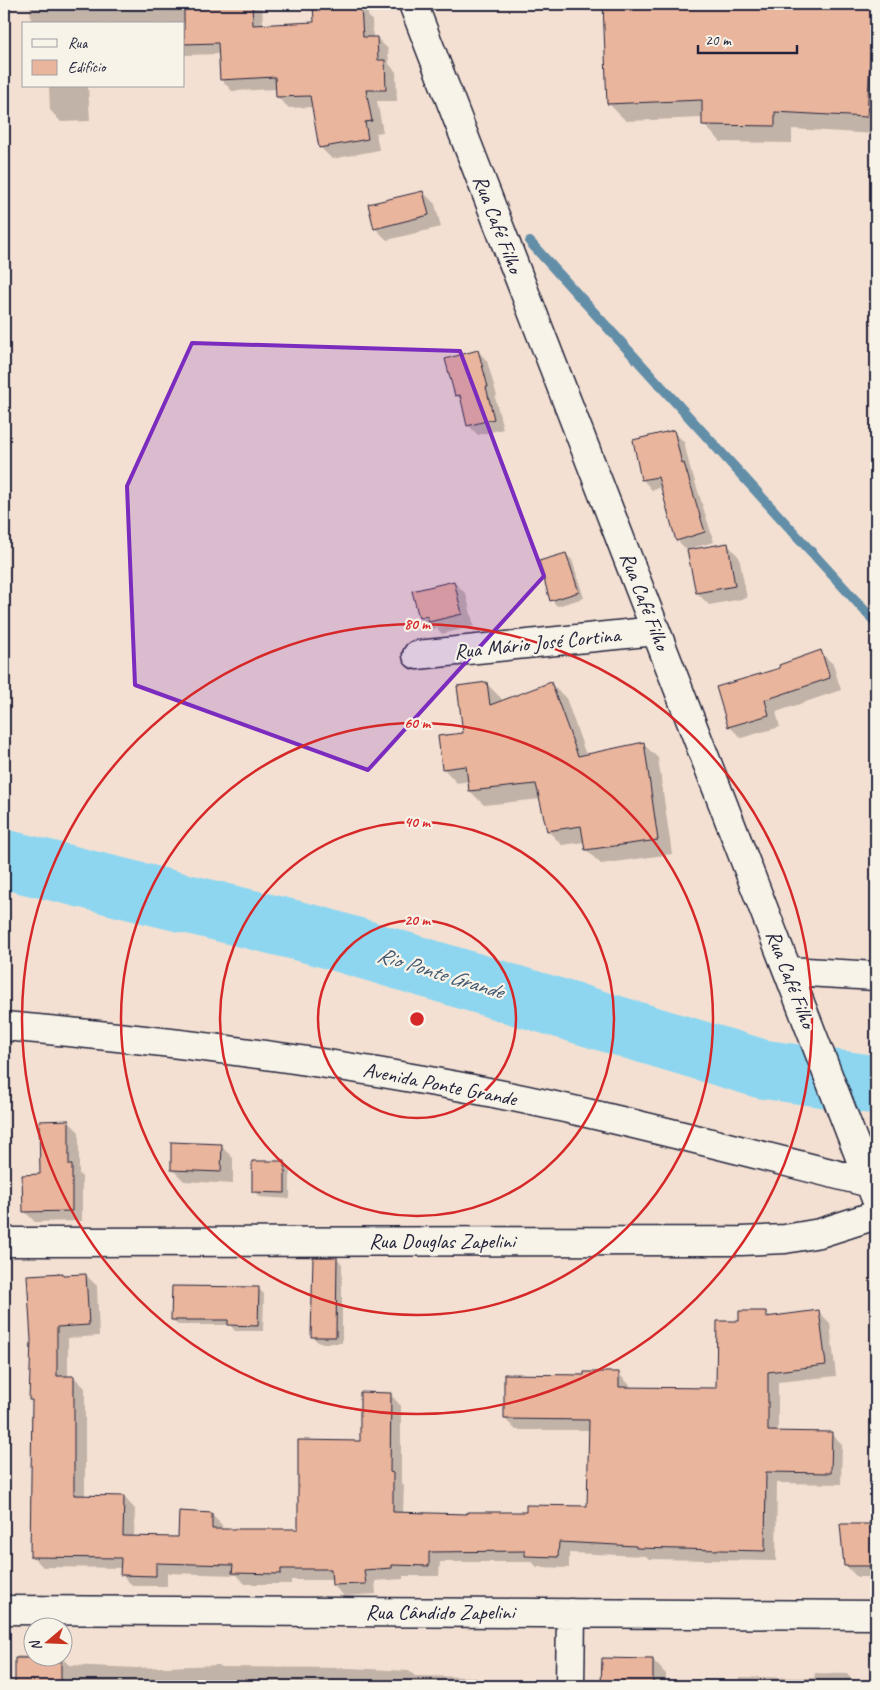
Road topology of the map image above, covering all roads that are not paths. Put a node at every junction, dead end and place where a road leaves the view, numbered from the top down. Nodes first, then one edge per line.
1 (413, 4) edge
2 (656, 631) junction
3 (418, 655) dead end
4 (788, 971) junction
5 (876, 976) edge
6 (4, 1026) edge
7 (873, 1191) edge
8 (876, 1215) edge
9 (4, 1242) edge
10 (4, 1610) edge
11 (570, 1613) junction
12 (876, 1615) edge
13 (570, 1686) edge

1 - 2 street, Rua Café Filho
2 - 3 street, Rua Mário José Cortina
2 - 4 street, Rua Café Filho
4 - 5 street
4 - 7 street, Rua Café Filho
6 - 7 street, Avenida Ponte Grande
8 - 9 street, Rua Douglas Zapelini
10 - 11 street, Rua Cândido Zapelini
11 - 12 street, Rua Cândido Zapelini
11 - 13 street

